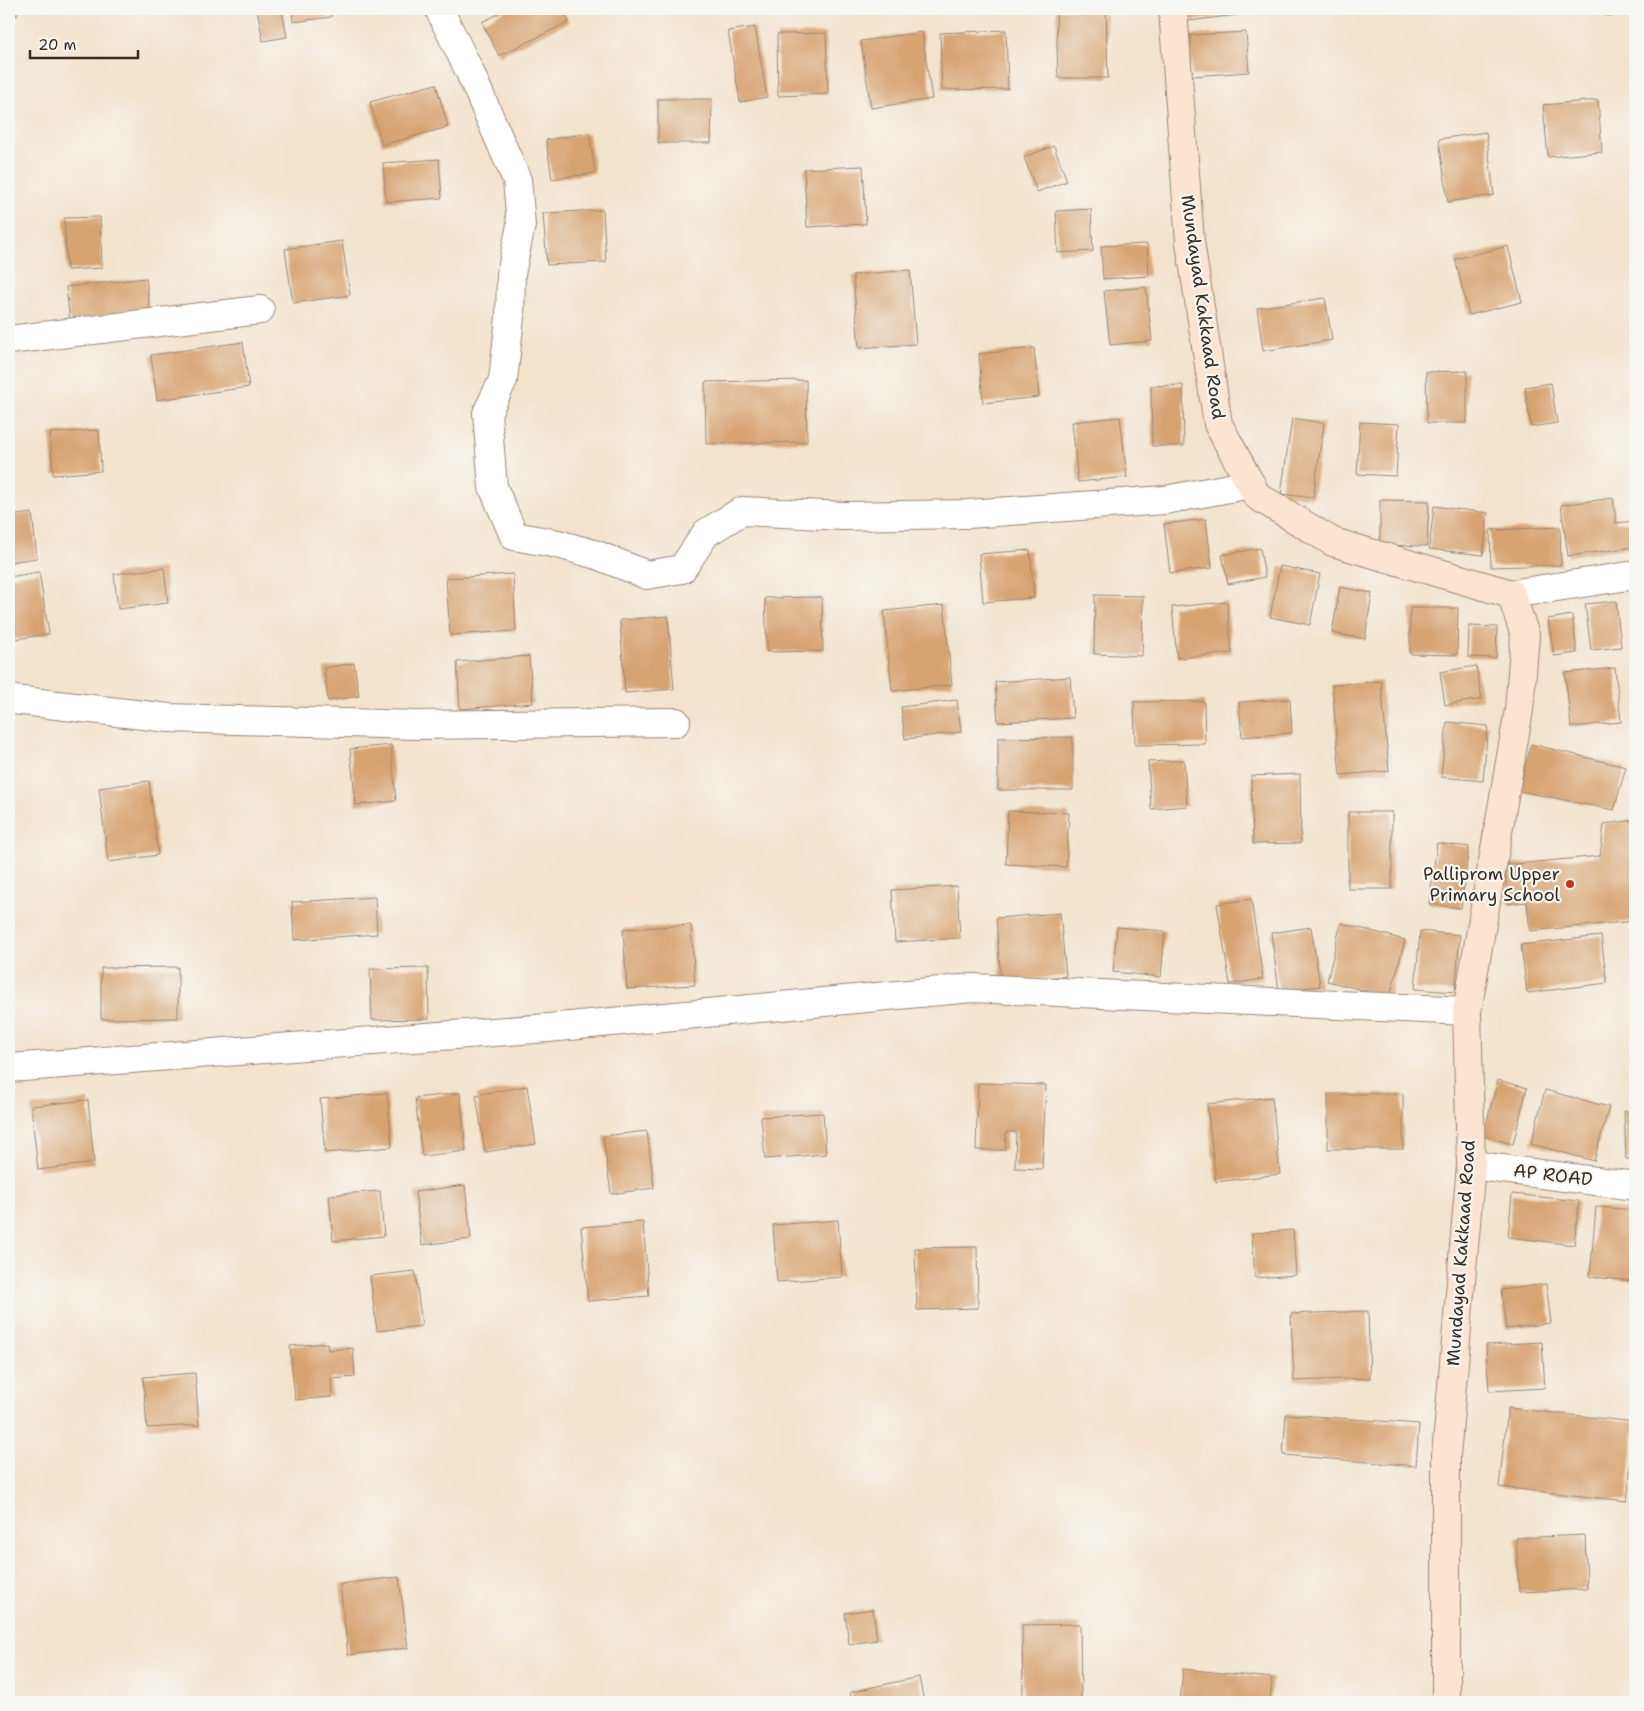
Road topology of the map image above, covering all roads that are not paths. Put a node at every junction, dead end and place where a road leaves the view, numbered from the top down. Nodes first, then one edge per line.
1 (438, 9) edge
2 (1173, 9) edge
3 (260, 310) dead end
4 (9, 340) edge
5 (1251, 484) junction
6 (1635, 575) edge
7 (1511, 594) junction
8 (9, 698) edge
9 (676, 722) dead end
10 (1467, 1011) junction
11 (9, 1068) edge
12 (1471, 1165) junction
13 (1635, 1186) edge
14 (1446, 1702) edge

1 - 5 street
2 - 5 main road, Mundayad Kakkaad Road
3 - 4 street
5 - 7 main road, Mundayad Kakkaad Road
6 - 7 street
7 - 10 main road, Mundayad Kakkaad Road
8 - 9 street
10 - 11 street
10 - 12 main road, Mundayad Kakkaad Road
12 - 13 street, AP ROAD
12 - 14 main road, Mundayad Kakkaad Road

